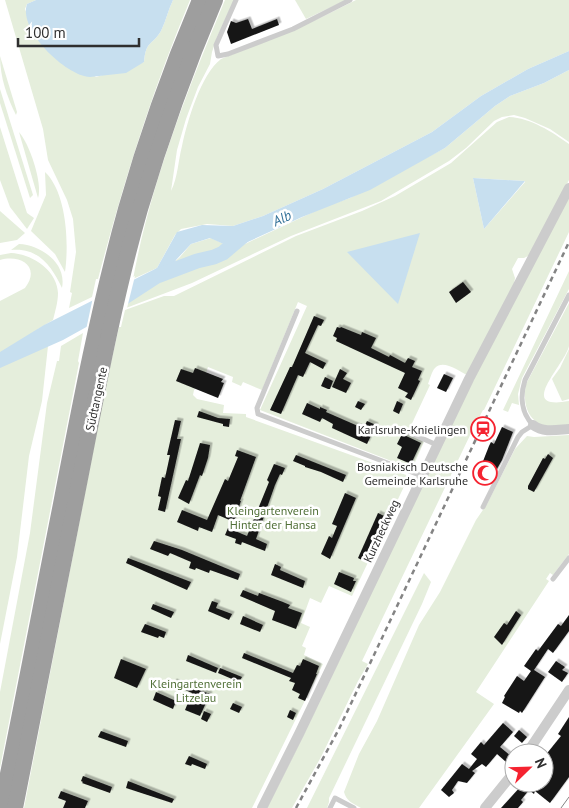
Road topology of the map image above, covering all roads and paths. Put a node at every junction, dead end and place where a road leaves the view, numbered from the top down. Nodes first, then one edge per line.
1 (200, 0) edge
2 (215, 0) edge
3 (236, 0) edge
4 (350, 0) edge
5 (569, 188) edge
6 (569, 295) edge
7 (298, 311) dead end
8 (533, 425) junction
9 (569, 429) edge
10 (408, 432) dead end
11 (437, 445) junction
12 (422, 476) junction
13 (483, 507) dead end
14 (569, 558) edge
15 (553, 578) dead end
16 (569, 690) edge
17 (534, 743) edge
18 (504, 784) edge
19 (2, 808) edge
20 (15, 808) edge
21 (262, 808) edge
22 (330, 808) edge
23 (354, 808) edge
24 (485, 808) edge

1 - 19 highway, Südtangente
2 - 20 highway, Südtangente
3 - 4 lane
5 - 11 street, Kurzheckweg
6 - 8 lane
7 - 12 lane
8 - 9 street
8 - 13 lane
10 - 11 lane
11 - 12 street, Kurzheckweg
12 - 21 street, Kurzheckweg
14 - 15 lane
16 - 17 street
18 - 24 street
22 - 23 lane

